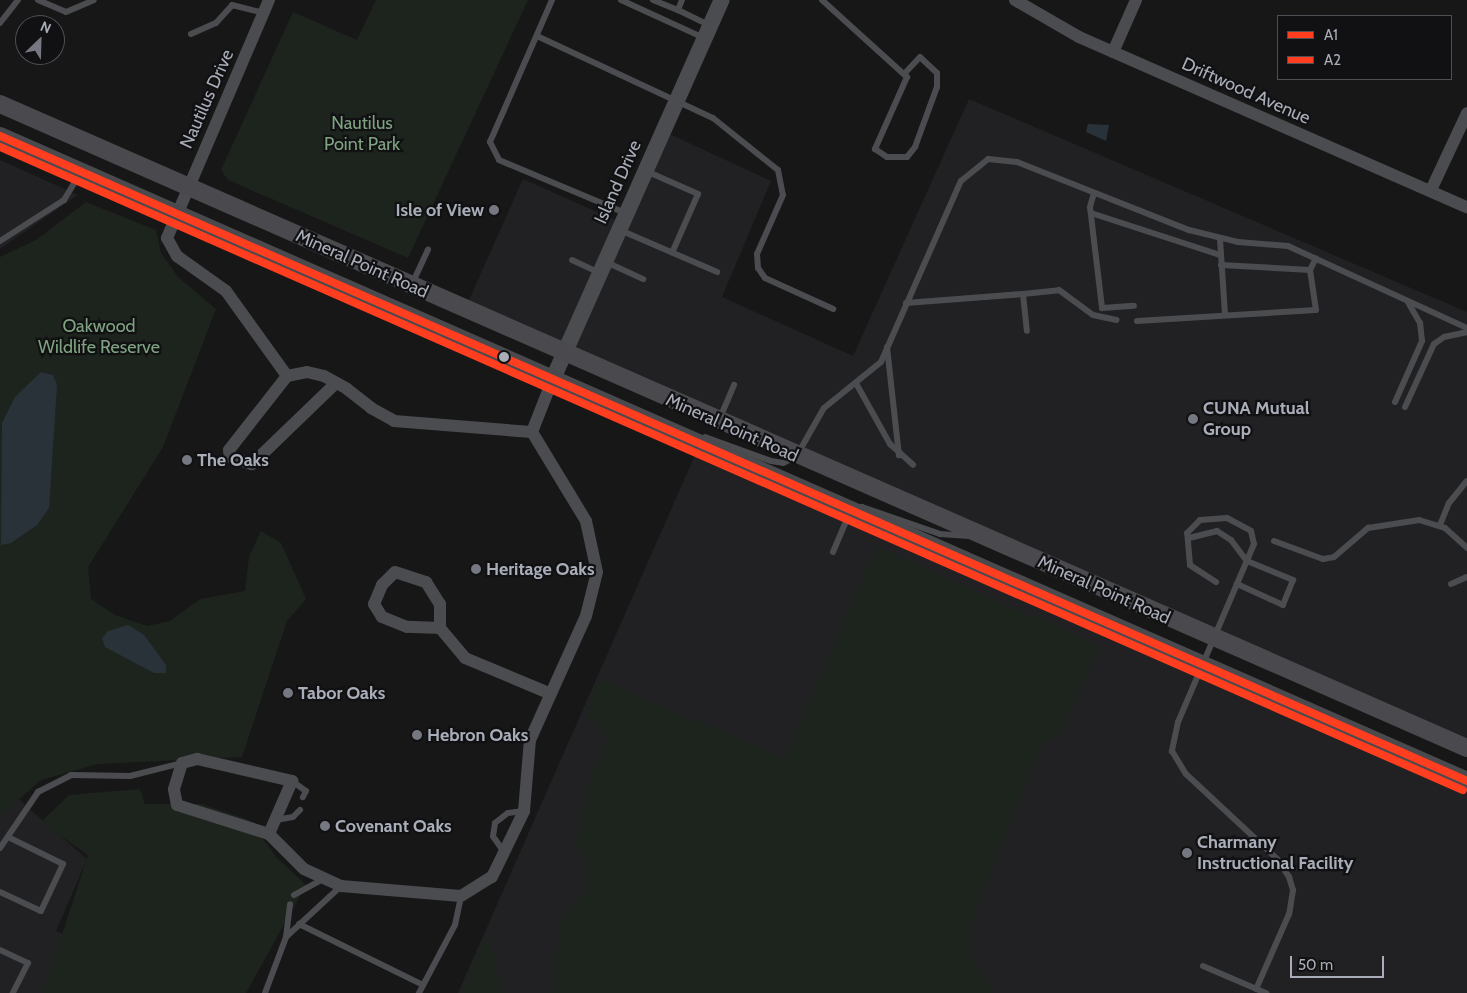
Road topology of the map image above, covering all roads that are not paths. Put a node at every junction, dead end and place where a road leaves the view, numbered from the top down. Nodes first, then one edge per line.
1 (18, 0) edge
2 (38, 0) edge
3 (94, 0) edge
4 (269, 0) edge
5 (552, 0) edge
6 (621, 0) edge
7 (653, 0) edge
8 (682, 0) edge
9 (722, 0) edge
10 (822, 0) edge
11 (1015, 0) edge
12 (1136, 0) edge
13 (678, 10) junction
14 (264, 13) junction
15 (0, 23) edge
16 (707, 32) junction
17 (191, 34) dead end
18 (537, 36) junction
19 (1113, 52) junction
20 (904, 74) junction
21 (676, 102) junction
22 (0, 104) edge
23 (1467, 113) edge
24 (0, 136) edge
25 (645, 170) junction
26 (82, 171) junction
27 (187, 188) junction
28 (1430, 190) junction
29 (1094, 193) junction
30 (1467, 206) edge
31 (176, 212) junction
32 (626, 213) junction
33 (1091, 213) junction
34 (619, 230) junction
35 (1220, 239) junction
36 (0, 241) edge
37 (428, 249) dead end
38 (672, 253) junction
39 (1220, 255) junction
40 (1316, 258) junction
41 (572, 260) dead end
42 (1221, 265) junction
43 (602, 267) junction
44 (1310, 270) junction
45 (717, 272) dead end
46 (643, 279) dead end
47 (411, 286) junction
48 (1024, 294) junction
49 (1408, 302) junction
50 (906, 303) junction
51 (1134, 306) dead end
52 (833, 309) dead end
53 (1225, 315) junction
54 (1116, 320) dead end
55 (1137, 321) dead end
56 (1467, 328) edge
57 (1027, 332) dead end
58 (1467, 332) edge
59 (887, 346) junction
60 (564, 352) junction
61 (287, 376) junction
62 (552, 381) junction
63 (336, 383) junction
64 (734, 385) dead end
65 (857, 385) junction
66 (1394, 402) dead end
67 (1405, 407) dead end
68 (718, 422) junction
69 (648, 423) junction
70 (532, 432) junction
71 (899, 455) junction
72 (796, 457) junction
73 (913, 464) dead end
74 (1467, 481) edge
75 (850, 512) junction
76 (1215, 518) junction
77 (1440, 525) junction
78 (1213, 531) junction
79 (980, 536) junction
80 (1189, 538) junction
81 (1274, 541) dead end
82 (1467, 548) edge
83 (833, 552) dead end
84 (1248, 558) junction
85 (1467, 577) edge
86 (1216, 582) dead end
87 (1237, 584) junction
88 (1452, 584) dead end
89 (440, 628) junction
90 (1214, 638) junction
91 (1202, 666) junction
92 (551, 694) junction
93 (1467, 748) edge
94 (182, 763) junction
95 (292, 780) junction
96 (1467, 781) edge
97 (303, 797) dead end
98 (300, 810) dead end
99 (524, 811) junction
100 (275, 820) junction
101 (269, 834) junction
102 (8, 837) junction
103 (0, 848) edge
104 (504, 853) junction
105 (324, 878) junction
106 (341, 886) junction
107 (0, 892) edge
108 (294, 895) dead end
109 (461, 896) junction
110 (290, 904) dead end
111 (299, 924) junction
112 (286, 937) junction
113 (0, 950) edge
114 (1203, 966) dead end
115 (423, 985) junction
116 (1256, 989) junction
117 (13, 993) edge
118 (265, 993) edge
119 (419, 993) edge
120 (1266, 993) edge

1 - 15 lane
2 - 3 lane
4 - 14 street, Nautilus Drive
5 - 18 lane
6 - 16 lane
7 - 13 lane
8 - 13 lane
9 - 16 street, Island Drive
10 - 20 lane
11 - 19 street, Driftwood Avenue
12 - 19 street
13 - 16 lane
14 - 17 lane
14 - 27 street, Nautilus Drive
16 - 21 street, Island Drive
18 - 21 lane
18 - 32 lane
19 - 28 street, Driftwood Avenue
20 - 20 lane
21 - 25 street, Island Drive
21 - 52 lane
22 - 27 main road, Mineral Point Road
23 - 28 street
24 - 26 main road, Mineral Point Road
25 - 32 street, Island Drive
25 - 38 lane
26 - 31 main road, Mineral Point Road
26 - 36 lane
27 - 31 street, Nautilus Drive
27 - 47 main road, Mineral Point Road
28 - 30 street, Driftwood Avenue
29 - 33 lane
29 - 35 lane
29 - 50 lane
31 - 61 street, Nautilus Drive
31 - 62 main road, Mineral Point Road
32 - 34 street, Island Drive
33 - 39 lane
33 - 51 lane
34 - 38 lane
34 - 43 street, Island Drive
35 - 39 lane
35 - 40 lane
37 - 47 lane
38 - 45 lane
39 - 42 lane
40 - 44 lane
40 - 49 lane
41 - 43 lane
42 - 44 lane
42 - 53 lane
43 - 46 lane
43 - 60 street, Island Drive
44 - 53 lane
47 - 60 main road, Mineral Point Road
48 - 50 lane
48 - 54 lane
48 - 57 lane
49 - 56 lane
49 - 66 lane
50 - 59 lane
53 - 55 lane
58 - 67 lane
59 - 65 lane
59 - 71 lane
60 - 62 street, Island Drive
60 - 68 main road, Mineral Point Road
61 - 63 street
61 - 63 street
62 - 69 main road, Mineral Point Road
62 - 70 street
63 - 70 street
64 - 68 lane
65 - 71 lane
65 - 72 lane
68 - 72 main road, Mineral Point Road
69 - 72 lane
69 - 75 main road, Mineral Point Road
70 - 92 street
71 - 73 lane
72 - 79 main road, Mineral Point Road
74 - 77 lane
75 - 79 lane
75 - 83 lane
75 - 91 main road, Mineral Point Road
76 - 78 lane
76 - 80 lane
76 - 84 lane
77 - 81 lane
77 - 82 lane
78 - 80 lane
78 - 84 lane
79 - 90 main road, Mineral Point Road
80 - 86 lane
84 - 87 lane
84 - 87 lane
85 - 88 lane
87 - 90 lane
89 - 89 street
89 - 92 street
90 - 91 lane
90 - 93 main road, Mineral Point Road
91 - 96 main road, Mineral Point Road
91 - 116 lane
92 - 99 street
94 - 95 street
94 - 101 street
94 - 102 lane
95 - 97 lane
95 - 100 street
98 - 100 lane
99 - 104 street
99 - 104 lane
100 - 101 street
101 - 105 street
102 - 103 lane
102 - 107 lane
104 - 109 street
105 - 106 street
105 - 108 lane
106 - 109 street
106 - 111 lane
109 - 115 lane
110 - 112 lane
111 - 112 lane
111 - 115 lane
112 - 118 lane
113 - 117 lane
114 - 116 lane
115 - 119 lane
116 - 120 lane

